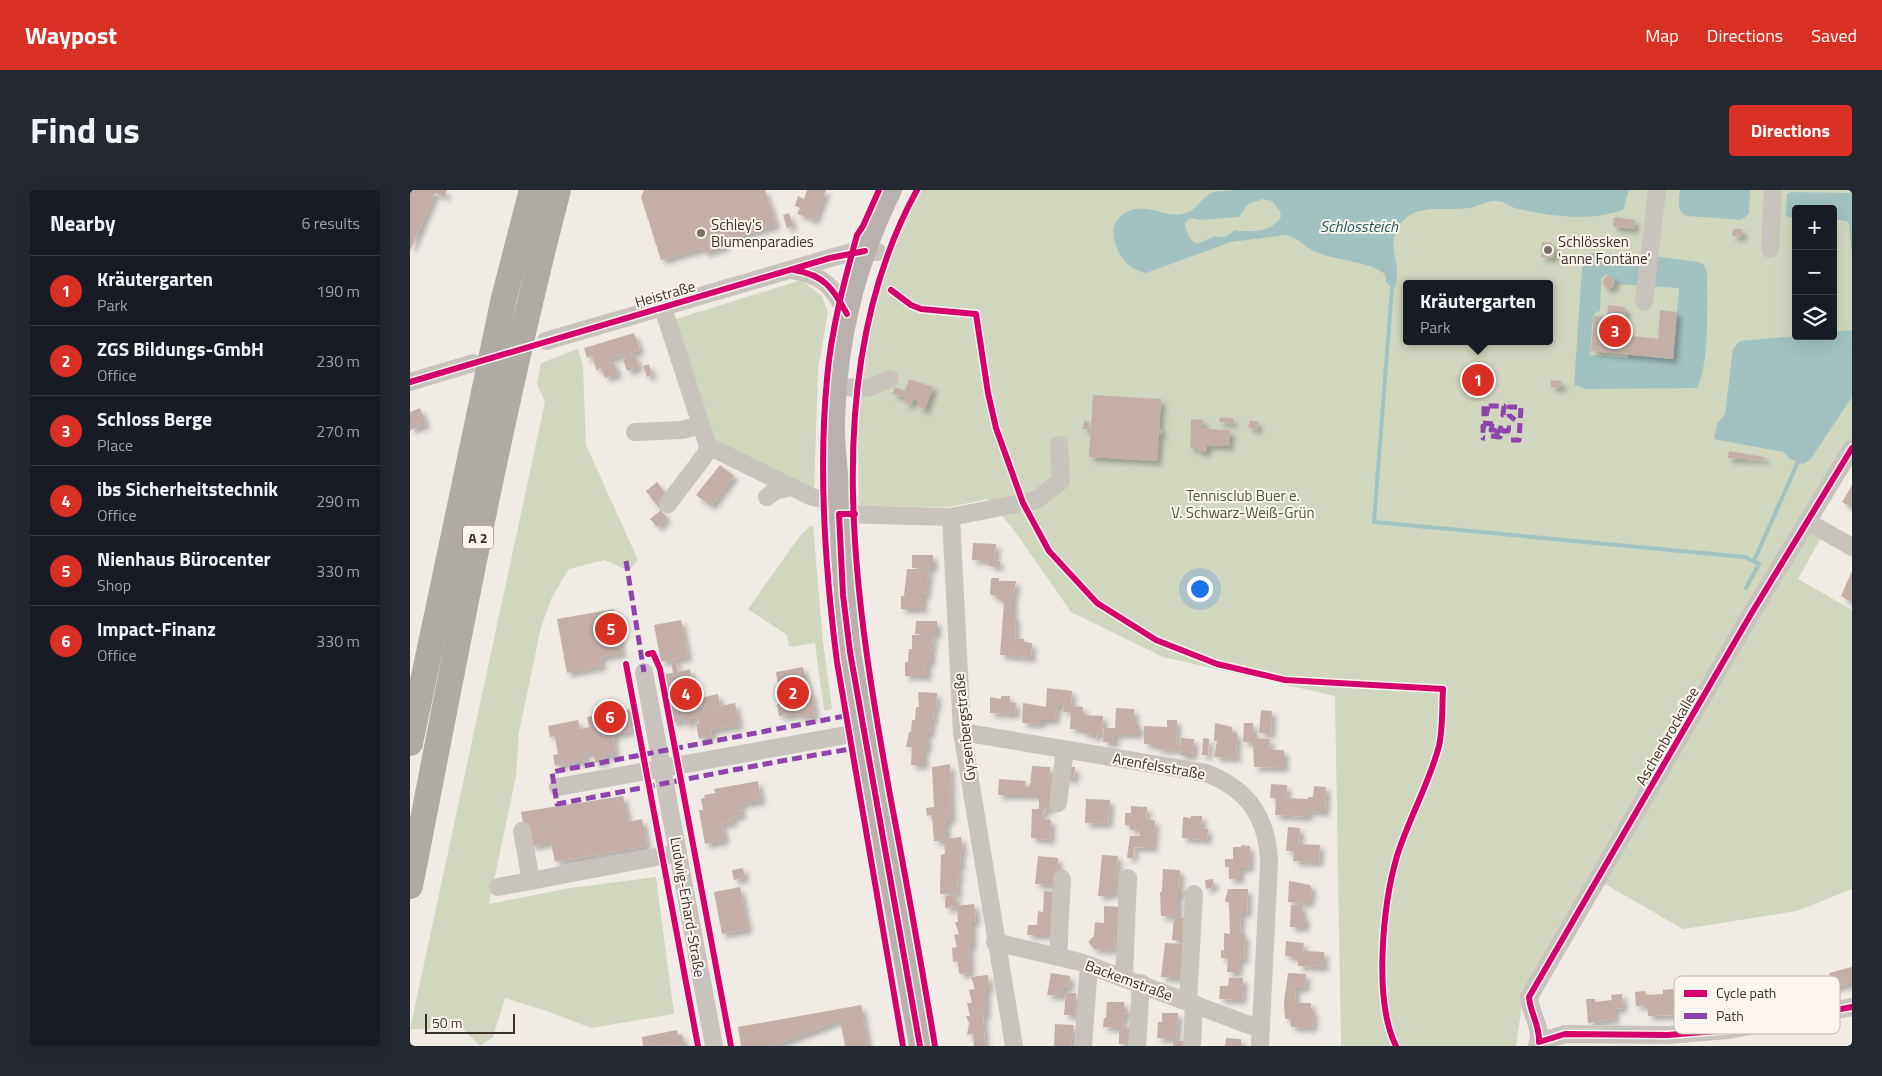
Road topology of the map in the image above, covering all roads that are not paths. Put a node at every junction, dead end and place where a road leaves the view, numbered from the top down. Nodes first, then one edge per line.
1 (532, 190) edge
2 (558, 190) edge
3 (891, 190) edge
4 (906, 190) edge
5 (1657, 190) edge
6 (1773, 190) edge
7 (1770, 249) dead end
8 (872, 252) junction
9 (792, 270) junction
10 (1646, 294) dead end
11 (663, 308) junction
12 (847, 314) junction
13 (546, 341) dead end
14 (474, 362) dead end
15 (890, 379) dead end
16 (410, 382) edge
17 (842, 387) junction
18 (700, 425) junction
19 (635, 432) dead end
20 (1059, 445) dead end
21 (708, 446) junction
22 (1852, 448) edge
23 (790, 487) junction
24 (767, 497) dead end
25 (668, 504) dead end
26 (839, 508) junction
27 (951, 517) junction
28 (1808, 522) junction
29 (1852, 547) edge
30 (641, 681) dead end
31 (863, 732) junction
32 (962, 732) junction
33 (410, 743) edge
34 (1065, 750) junction
35 (662, 768) junction
36 (558, 787) dead end
37 (1058, 803) dead end
38 (522, 831) dead end
39 (678, 853) junction
40 (1128, 878) dead end
41 (1062, 879) dead end
42 (531, 881) junction
43 (410, 886) edge
44 (498, 887) dead end
45 (1194, 894) dead end
46 (995, 942) junction
47 (1058, 957) junction
48 (1089, 965) junction
49 (1124, 977) junction
50 (1141, 983) junction
51 (1191, 1003) junction
52 (1680, 1034) edge
53 (1260, 1038) edge
54 (1538, 1044) edge
55 (714, 1046) edge
56 (920, 1046) edge
57 (1014, 1046) edge
58 (1083, 1046) edge
59 (1137, 1046) edge
60 (1192, 1046) edge

1 - 33 highway, A 2
2 - 43 highway, A 2
3 - 8 main road
4 - 8 main road
5 - 10 street
6 - 7 street
8 - 9 street, Heistraße
8 - 12 main road
8 - 17 main road
9 - 11 street, Heistraße
9 - 12 street
11 - 13 street, Heistraße
11 - 18 street, Heistraße
12 - 17 main road
14 - 16 street
15 - 17 street
17 - 26 main road
18 - 19 street
18 - 21 street, Heistraße
20 - 27 street
21 - 23 street
21 - 25 street
22 - 28 street, Aschenbrockallee
23 - 24 street
23 - 26 street
26 - 27 street
26 - 31 main road
27 - 32 street, Gysenbergstraße
28 - 29 street
28 - 54 street, Aschenbrockallee
30 - 35 street, Ludwig-Erhard-Straße
31 - 35 street
31 - 56 main road
32 - 34 street, Arenfelsstraße
32 - 46 street, Gysenbergstraße
34 - 37 street
34 - 53 street, Arenfelsstraße
35 - 36 street
35 - 39 street, Ludwig-Erhard-Straße
38 - 42 street
39 - 42 street
39 - 55 street, Ludwig-Erhard-Straße
40 - 49 street
41 - 47 street
42 - 44 street
45 - 51 street
46 - 47 street, Backemstraße
46 - 57 street, Gysenbergstraße
47 - 48 street, Backemstraße
48 - 49 street, Backemstraße
48 - 58 street
49 - 50 street, Backemstraße
50 - 51 street, Backemstraße
50 - 59 street
51 - 53 street, Backemstraße
51 - 60 street
52 - 54 street

